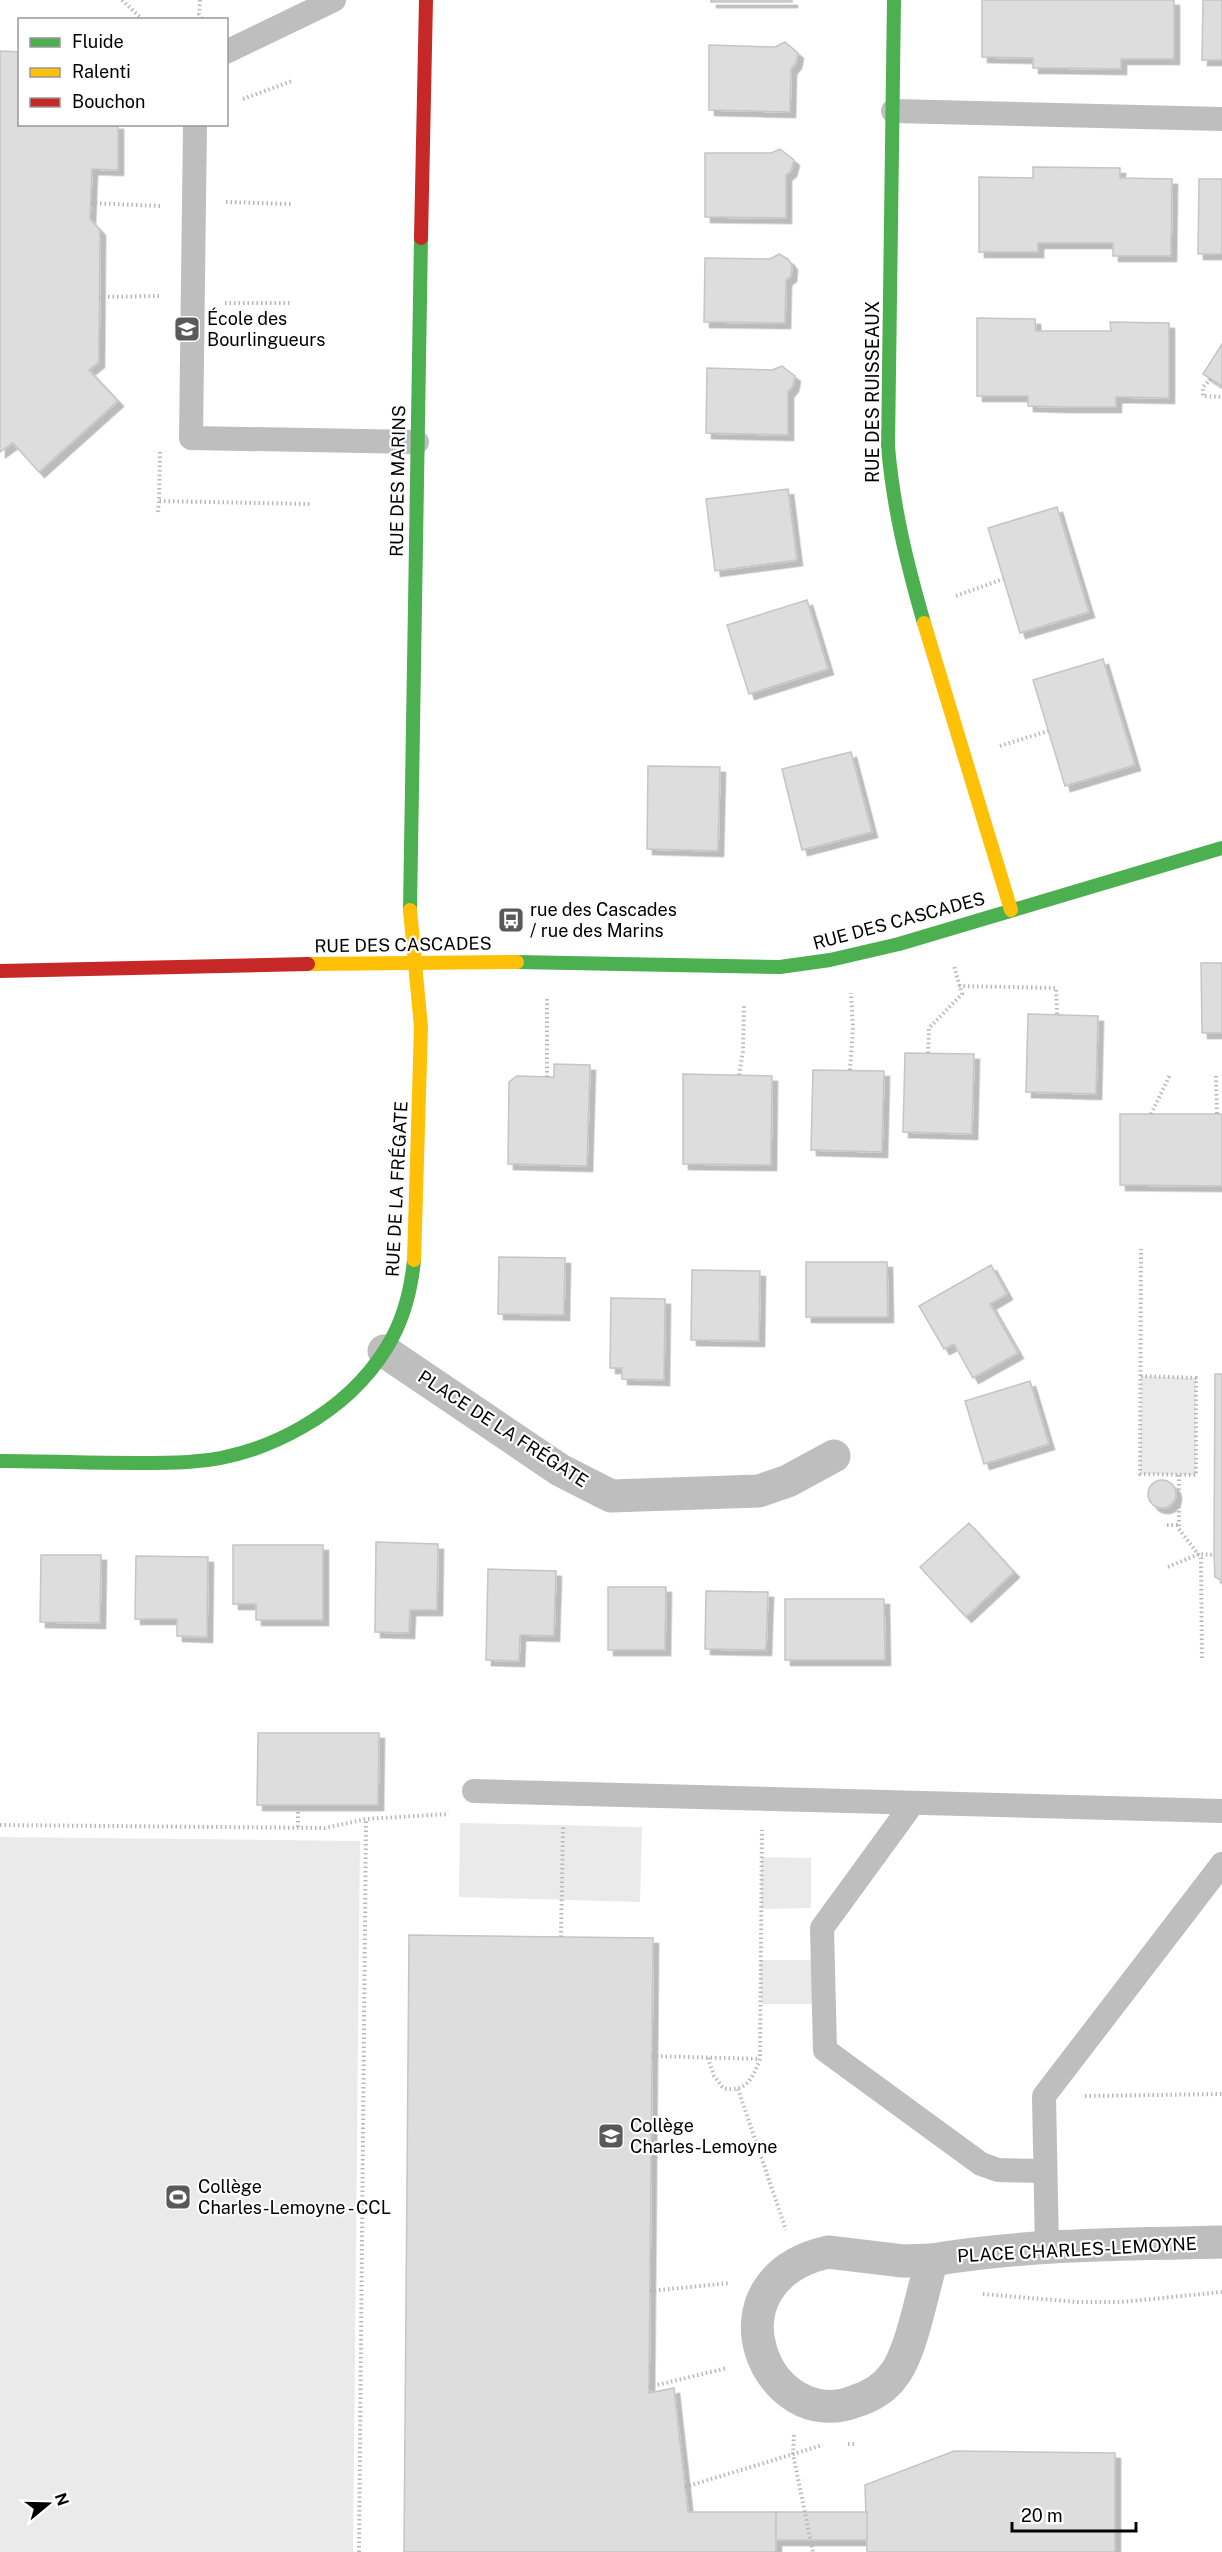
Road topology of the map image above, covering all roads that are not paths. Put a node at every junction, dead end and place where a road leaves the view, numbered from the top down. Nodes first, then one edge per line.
1 (334, 0) edge
2 (426, 0) edge
3 (894, 0) edge
4 (228, 51) edge
5 (893, 111) junction
6 (1222, 119) edge
7 (195, 126) edge
8 (417, 442) junction
9 (1222, 848) edge
10 (1011, 910) junction
11 (415, 962) junction
12 (0, 971) edge
13 (384, 1351) junction
14 (834, 1456) dead end
15 (0, 1461) edge
16 (474, 1791) dead end
17 (913, 1803) junction
18 (1222, 1811) edge
19 (1222, 1864) edge
20 (1044, 2171) junction
21 (1222, 2242) edge
22 (1047, 2249) junction
23 (927, 2275) junction

1 - 4 lane
2 - 8 street, RUE DES MARINS
3 - 5 street, RUE DES RUISSEAUX
5 - 6 lane
5 - 10 street, RUE DES RUISSEAUX
7 - 8 lane
8 - 11 street, RUE DES MARINS
9 - 10 street, RUE DES CASCADES
10 - 11 street, RUE DES CASCADES
11 - 12 street, RUE DES CASCADES
11 - 13 street, RUE DE LA FRÉGATE
13 - 14 street, PLACE DE LA FRÉGATE
13 - 15 street, RUE DE LA FRÉGATE
16 - 17 lane
17 - 18 lane
17 - 20 lane
19 - 20 lane
20 - 22 lane
21 - 22 street, PLACE CHARLES-LEMOYNE
22 - 23 street, PLACE CHARLES-LEMOYNE
23 - 23 street, PLACE CHARLES-LEMOYNE

